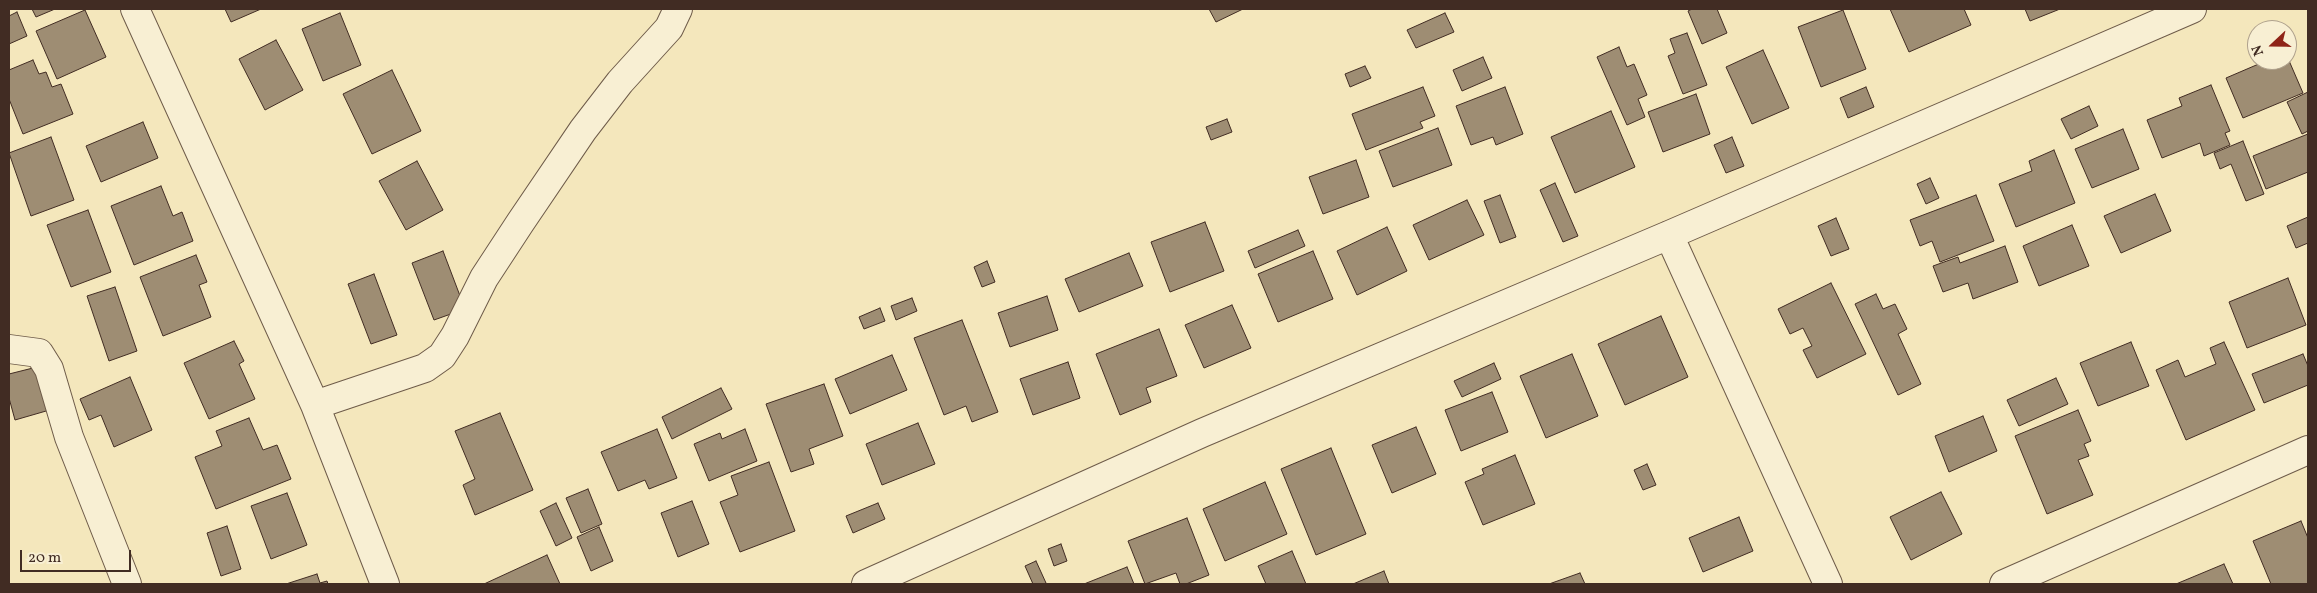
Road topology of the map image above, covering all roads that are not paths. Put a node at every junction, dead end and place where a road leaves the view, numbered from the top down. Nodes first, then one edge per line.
1 (135, 9) edge
2 (678, 9) edge
3 (2192, 9) edge
4 (1669, 235) junction
5 (9, 349) edge
6 (315, 405) junction
7 (2308, 450) edge
8 (127, 584) edge
9 (385, 584) edge
10 (866, 584) edge
11 (1828, 584) edge
12 (2004, 584) edge

1 - 6 street
2 - 6 street
3 - 4 street
4 - 10 street
4 - 11 street
5 - 8 street
6 - 9 street
7 - 12 street

